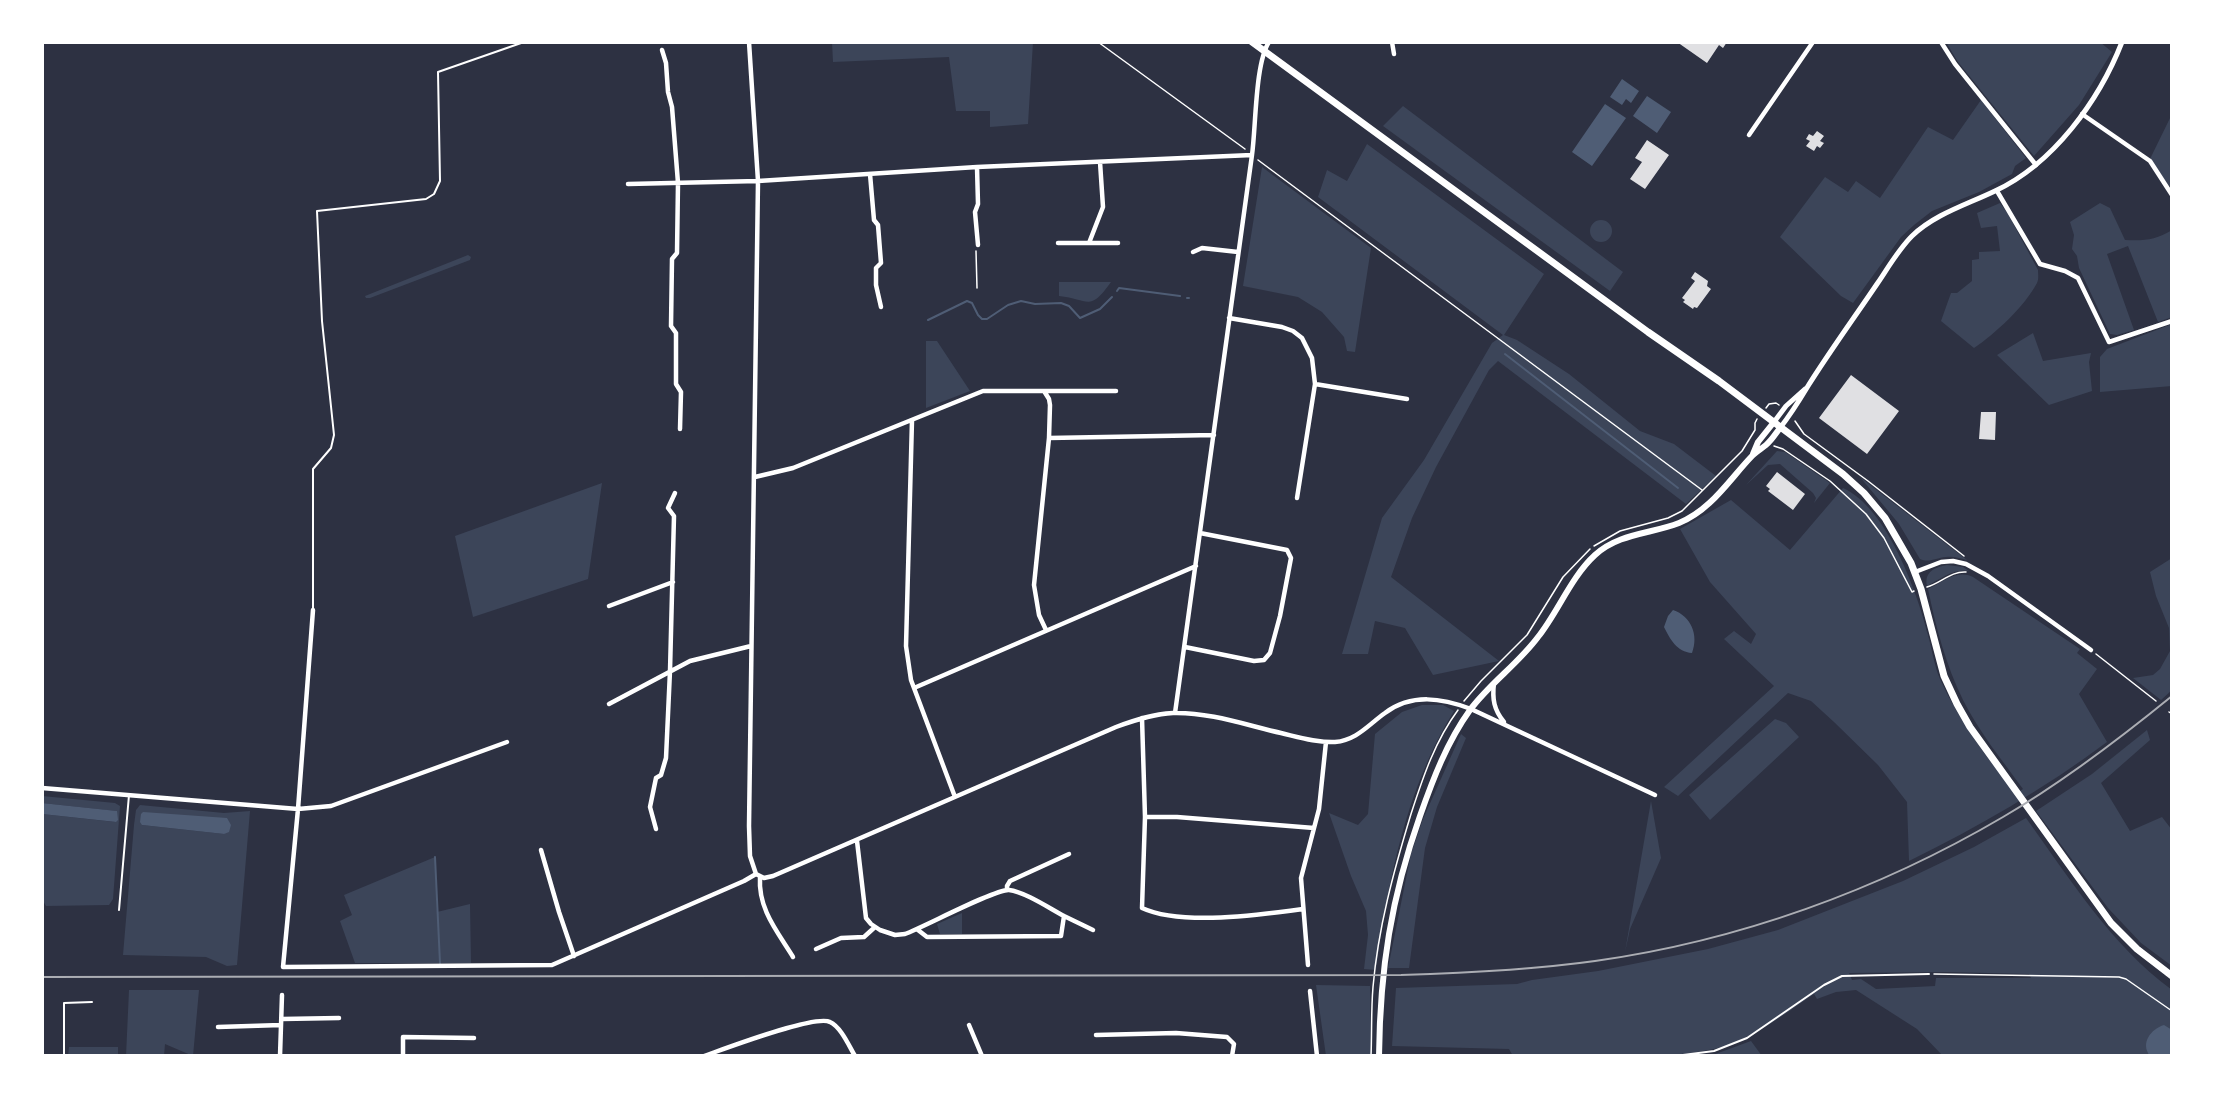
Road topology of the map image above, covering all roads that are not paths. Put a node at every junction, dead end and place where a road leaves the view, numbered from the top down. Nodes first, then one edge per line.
1 (524, 42) edge
2 (748, 42) edge
3 (1252, 42) edge
4 (1269, 42) edge
5 (1392, 42) edge
6 (1813, 42) edge
7 (1941, 42) edge
8 (2122, 42) edge
9 (662, 50) dead end
10 (1263, 50) junction
11 (1394, 54) dead end
12 (2082, 114) junction
13 (1749, 135) dead end
14 (1252, 155) junction
15 (1100, 162) junction
16 (2036, 165) junction
17 (977, 167) junction
18 (870, 174) junction
19 (758, 182) junction
20 (678, 183) junction
21 (628, 184) dead end
22 (1997, 190) junction
23 (2172, 195) edge
24 (1058, 243) dead end
25 (1089, 243) junction
26 (1118, 243) dead end
27 (978, 245) road end
28 (1193, 252) dead end
29 (1238, 252) junction
30 (881, 307) dead end
31 (1229, 318) junction
32 (2172, 321) edge
33 (1315, 384) junction
34 (1808, 386) junction
35 (1044, 391) junction
36 (1116, 391) dead end
37 (1407, 399) dead end
38 (912, 420) junction
39 (1773, 422) junction
40 (1780, 428) junction
41 (680, 429) dead end
42 (1214, 435) junction
43 (1048, 438) junction
44 (1753, 454) junction
45 (755, 477) junction
46 (675, 493) dead end
47 (1297, 498) dead end
48 (1200, 533) junction
49 (1196, 566) junction
50 (1915, 572) junction
51 (673, 582) junction
52 (609, 606) dead end
53 (314, 610) joint
54 (1047, 630) junction
55 (751, 646) junction
56 (1185, 646) junction
57 (2091, 650) road end
58 (670, 671) junction
59 (1495, 682) junction
60 (914, 688) junction
61 (609, 704) dead end
62 (1472, 709) junction
63 (1175, 713) junction
64 (1142, 718) junction
65 (1506, 724) junction
66 (507, 742) dead end
67 (1326, 742) junction
68 (42, 788) edge
69 (129, 795) junction
70 (1655, 795) dead end
71 (956, 797) junction
72 (298, 809) junction
73 (1144, 817) junction
74 (1314, 828) junction
75 (656, 829) dead end
76 (857, 841) junction
77 (541, 850) dead end
78 (1069, 854) dead end
79 (758, 876) junction
80 (1007, 890) junction
81 (1303, 909) junction
82 (119, 910) dead end
83 (1064, 916) junction
84 (875, 927) junction
85 (918, 930) junction
86 (1093, 930) dead end
87 (816, 949) dead end
88 (574, 956) junction
89 (793, 957) dead end
90 (1308, 964) dead end
91 (1929, 974) road end
92 (2172, 976) edge
93 (1310, 991) dead end
94 (282, 995) dead end
95 (92, 1002) dead end
96 (339, 1018) dead end
97 (281, 1022) junction
98 (969, 1025) dead end
99 (218, 1027) dead end
100 (1096, 1035) dead end
101 (474, 1038) dead end
102 (64, 1056) edge
103 (280, 1056) edge
104 (403, 1056) edge
105 (704, 1056) edge
106 (855, 1056) edge
107 (982, 1056) edge
108 (1232, 1056) edge
109 (1317, 1056) edge
110 (1379, 1056) edge
111 (1675, 1056) edge

1 - 53 lane
2 - 19 street
3 - 10 main road
4 - 10 street
5 - 11 street
6 - 13 street
7 - 16 street
8 - 12 street
9 - 20 street
10 - 14 street
10 - 39 main road
12 - 16 street
12 - 23 street
14 - 15 street
14 - 29 street
15 - 17 street
15 - 25 street
16 - 22 street
17 - 18 street
17 - 27 street
18 - 19 street
18 - 30 street
19 - 20 street
19 - 45 street
20 - 21 street
20 - 41 street
22 - 32 street
22 - 34 street
24 - 25 street
25 - 26 street
28 - 29 street
29 - 31 street
31 - 33 street
31 - 42 street
33 - 37 street
33 - 47 street
34 - 39 street
34 - 40 street
35 - 36 street
35 - 38 street
35 - 43 street
38 - 45 street
38 - 60 street
39 - 40 main road
39 - 44 main road
40 - 44 main road
40 - 50 main road
42 - 43 street
42 - 48 street
43 - 54 street
44 - 59 main road
45 - 55 street
46 - 51 street
48 - 49 street
48 - 56 street
49 - 54 street
49 - 56 street
50 - 57 street
50 - 92 main road
51 - 52 street
51 - 58 street
53 - 72 street
54 - 60 street
55 - 58 street
55 - 79 street
56 - 63 street
58 - 61 street
58 - 75 street
59 - 62 main road
59 - 65 street
60 - 71 street
62 - 65 street
62 - 67 street
62 - 110 main road
63 - 64 street
63 - 67 street
64 - 71 street
64 - 73 street
65 - 70 street
66 - 72 street
67 - 74 street
68 - 69 street
69 - 72 street
69 - 82 lane
71 - 76 street
72 - 88 street
73 - 74 street
73 - 81 street
74 - 81 street
76 - 79 street
76 - 84 street
77 - 88 street
78 - 80 street
79 - 88 street
79 - 89 street
80 - 83 street
80 - 85 street
81 - 90 street
83 - 85 street
83 - 86 street
84 - 85 street
84 - 87 street
91 - 111 lane
93 - 109 street
94 - 97 street
95 - 102 lane
96 - 97 street
97 - 99 street
97 - 103 street
98 - 107 street
100 - 108 street
101 - 104 street
105 - 106 street

